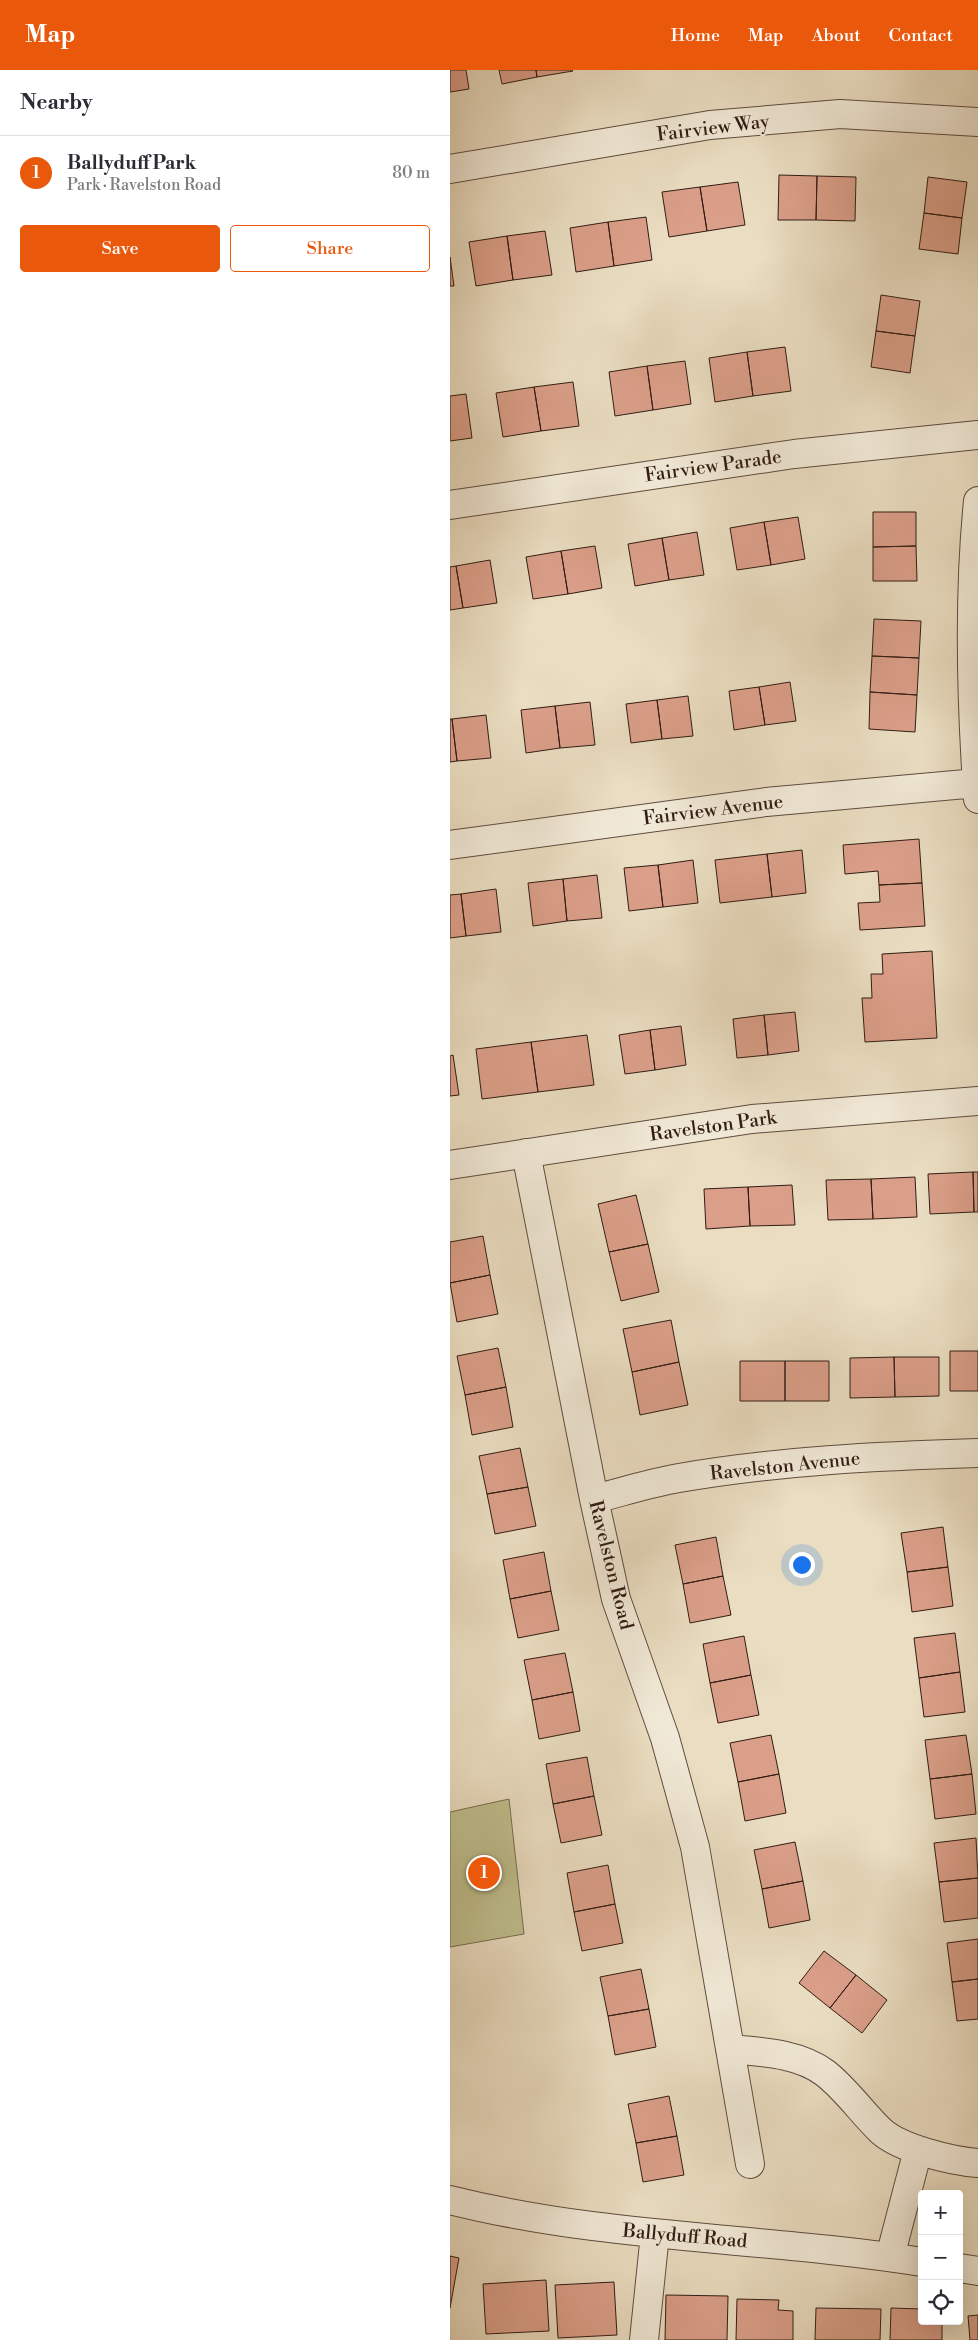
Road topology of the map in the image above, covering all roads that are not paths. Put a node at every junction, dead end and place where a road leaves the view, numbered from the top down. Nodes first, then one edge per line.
1 (978, 122) edge
2 (450, 169) edge
3 (978, 435) edge
4 (978, 501) edge
5 (450, 505) edge
6 (977, 791) edge
7 (450, 845) edge
8 (978, 1101) edge
9 (526, 1153) junction
10 (450, 1165) edge
11 (978, 1453) edge
12 (594, 1499) junction
13 (730, 2049) junction
14 (918, 2150) junction
15 (978, 2163) edge
16 (750, 2164) dead end
17 (450, 2200) edge
18 (655, 2234) junction
19 (890, 2257) junction
20 (918, 2261) edge
21 (963, 2269) edge
22 (978, 2271) edge
23 (644, 2340) edge

1 - 2 street, Fairview Way
3 - 5 street, Fairview Parade
4 - 6 street
6 - 7 street, Fairview Avenue
8 - 9 street, Ravelston Park
9 - 10 street, Ravelston Park
9 - 12 street, Ravelston Road
11 - 12 street, Ravelston Avenue
12 - 13 street, Ravelston Road
13 - 14 street
13 - 16 street, Ravelston Road
14 - 15 street
14 - 19 street
17 - 18 street, Ballyduff Road
18 - 19 street, Ballyduff Road
18 - 23 street
19 - 20 street, Ballyduff Road
21 - 22 street

